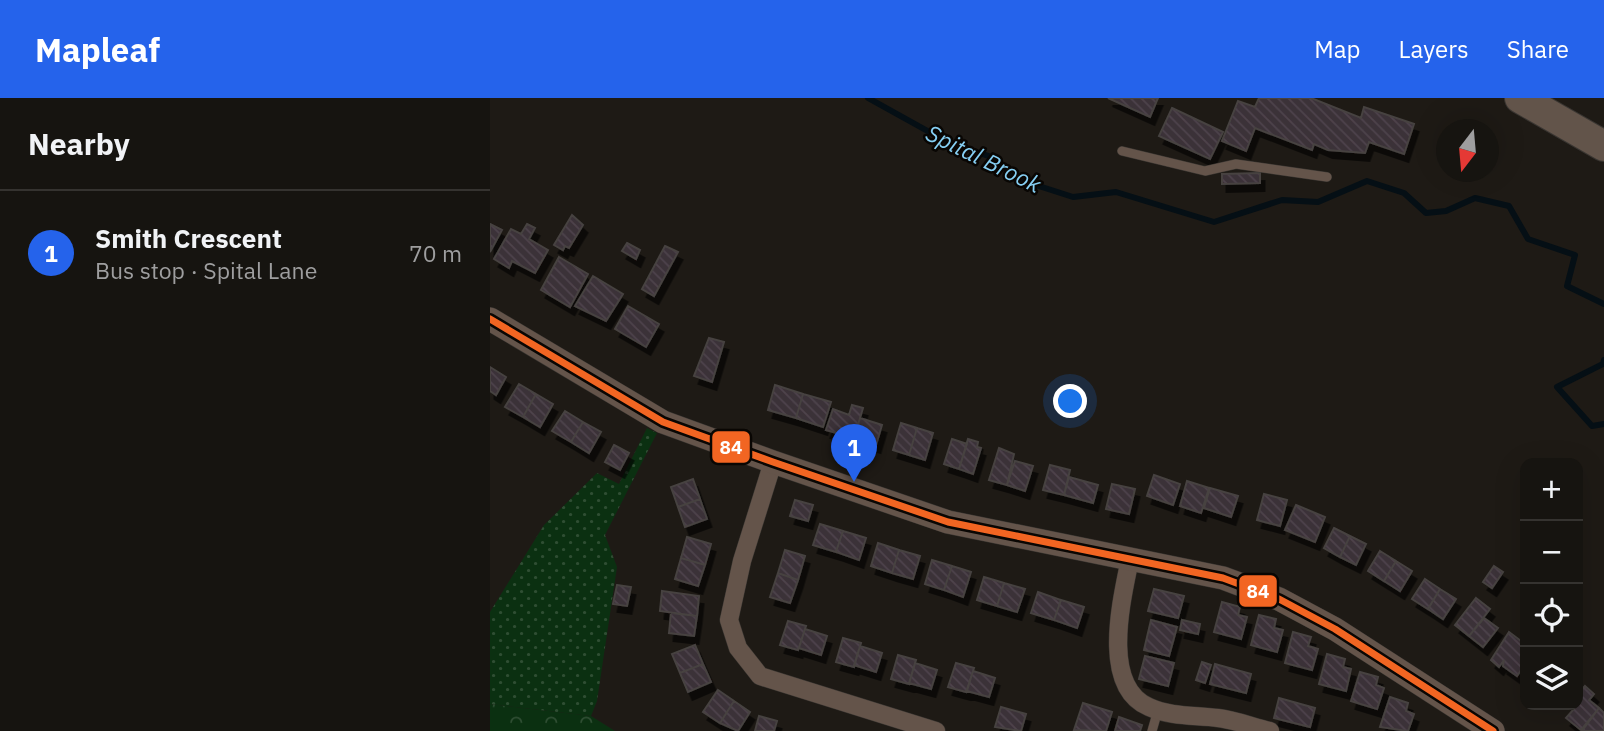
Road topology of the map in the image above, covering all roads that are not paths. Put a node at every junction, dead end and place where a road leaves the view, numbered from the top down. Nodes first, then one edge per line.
1 (1520, 98) edge
2 (1604, 146) edge
3 (1122, 151) dead end
4 (1327, 177) dead end
5 (490, 318) edge
6 (773, 462) junction
7 (1130, 559) junction
8 (1158, 710) junction
9 (936, 731) edge
10 (1152, 731) edge
11 (1270, 731) edge
12 (1493, 731) edge

1 - 2 highway
3 - 4 lane
5 - 6 street
6 - 7 street
6 - 9 street
7 - 8 street
7 - 12 street
8 - 10 lane
8 - 11 street

